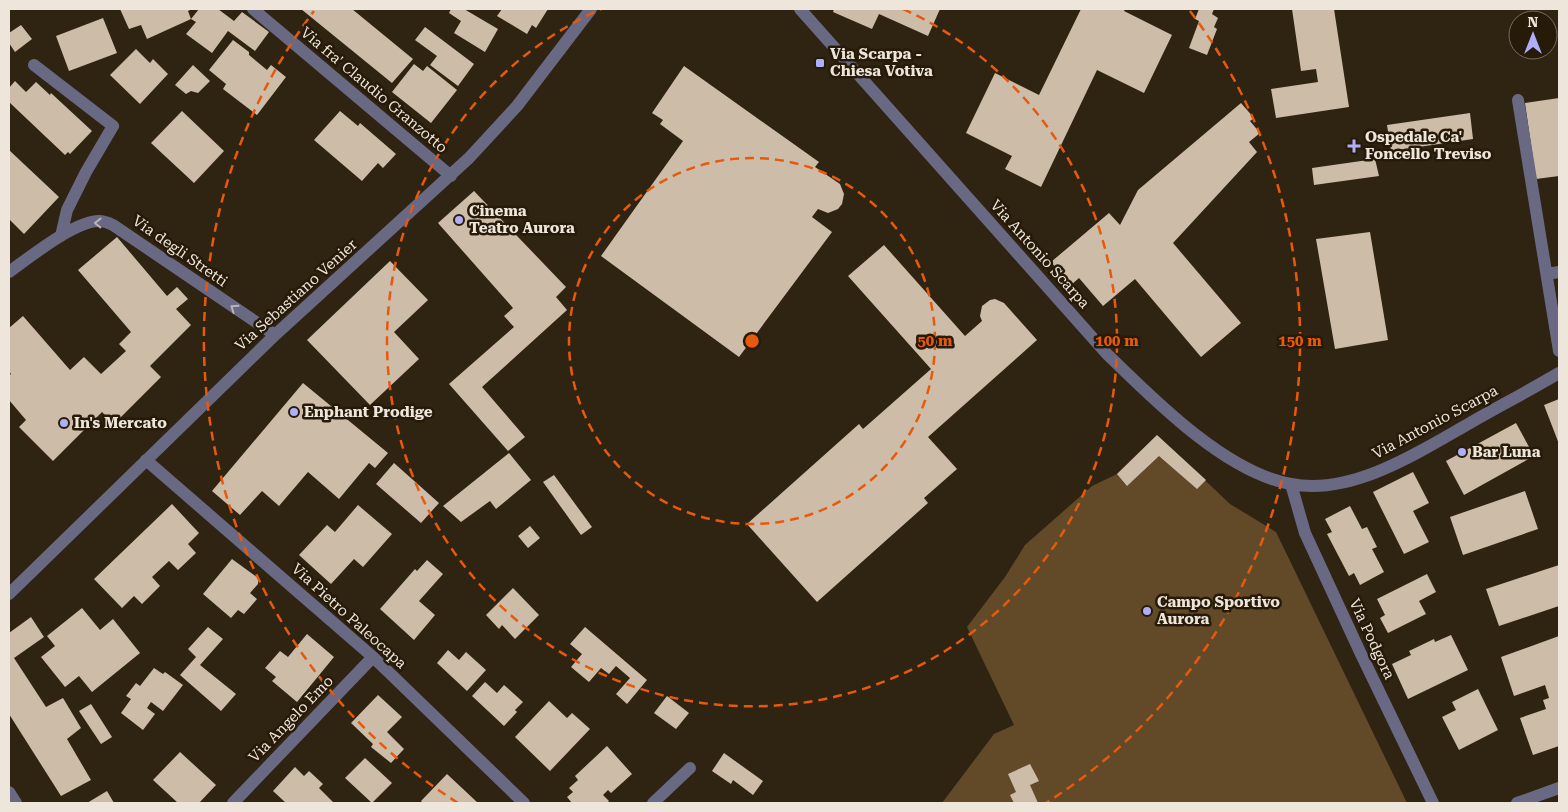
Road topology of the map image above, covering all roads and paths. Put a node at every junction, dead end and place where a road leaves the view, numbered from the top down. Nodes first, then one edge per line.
1 (253, 9) edge
2 (591, 9) edge
3 (800, 9) edge
4 (34, 65) dead end
5 (1518, 100) dead end
6 (451, 176) junction
7 (61, 236) junction
8 (9, 272) edge
9 (1553, 273) edge
10 (275, 336) junction
11 (1559, 351) edge
12 (1559, 373) edge
13 (146, 460) junction
14 (1291, 484) junction
15 (9, 594) edge
16 (372, 657) junction
17 (690, 768) dead end
18 (1559, 788) edge
19 (9, 792) edge
20 (16, 803) edge
21 (233, 803) edge
22 (524, 803) edge
23 (653, 803) edge
24 (1433, 803) edge
25 (1517, 803) edge

1 - 6 street, Via fra' Claudio Granzotto
2 - 6 street, Via Sebastiano Venier
3 - 14 street, Via Antonio Scarpa
4 - 7 street
5 - 9 street
6 - 10 street, Via Sebastiano Venier
7 - 8 street, Via degli Stretti
10 -> 7 street, Via degli Stretti
9 - 11 street
10 - 13 street, Via Sebastiano Venier
12 - 14 street, Via Antonio Scarpa
13 - 15 street, Via Sebastiano Venier
13 - 16 street, Via Pietro Paleocapa
14 - 24 street, Via Podgora
16 - 21 street, Via Angelo Emo
16 - 22 street, Via Pietro Paleocapa
17 - 23 street
18 - 25 street
19 - 20 street

